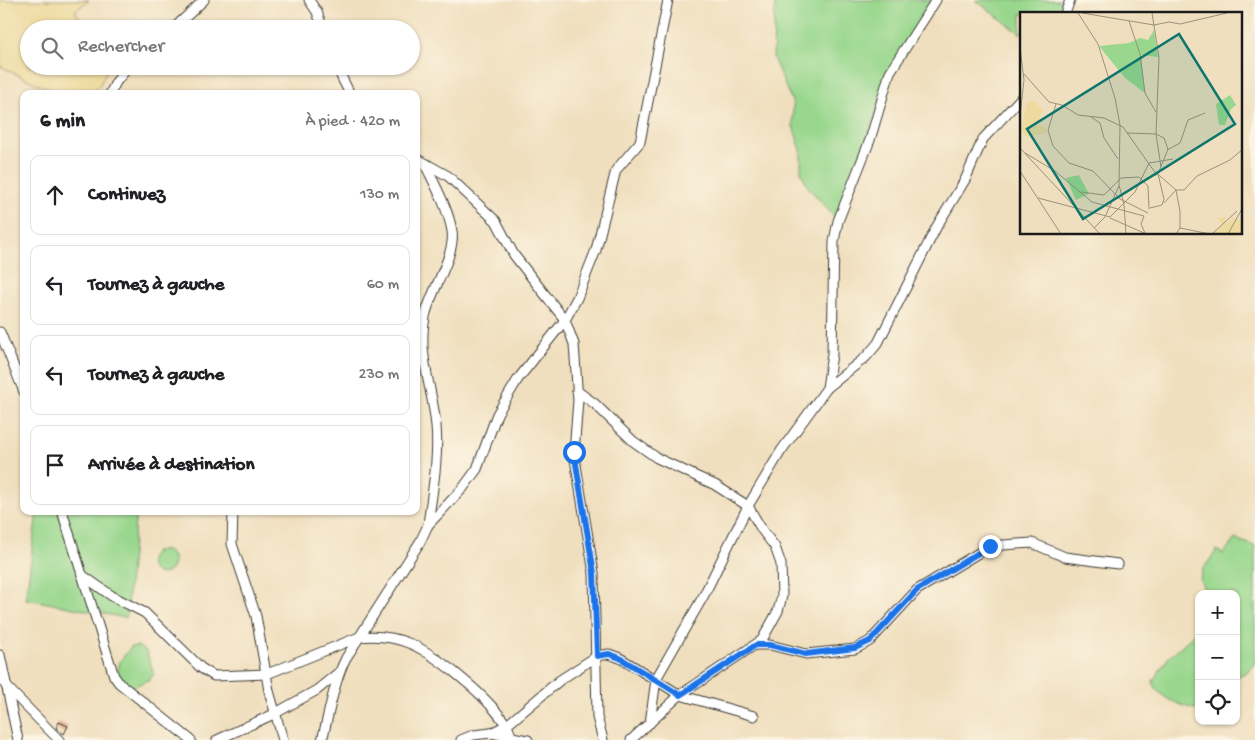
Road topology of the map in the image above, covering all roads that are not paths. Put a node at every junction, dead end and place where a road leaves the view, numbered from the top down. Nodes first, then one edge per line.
1 (204, 0) edge
2 (309, 0) edge
3 (668, 0) edge
4 (936, 0) edge
5 (1070, 0) edge
6 (1066, 12) edge
7 (183, 20) edge
8 (319, 20) edge
9 (122, 75) edge
10 (340, 75) edge
11 (112, 90) edge
12 (348, 90) edge
13 (1020, 99) edge
14 (420, 161) edge
15 (425, 164) junction
16 (565, 320) junction
17 (0, 332) edge
18 (20, 382) edge
19 (827, 388) junction
20 (578, 391) junction
21 (748, 506) junction
22 (63, 515) edge
23 (233, 515) edge
24 (428, 525) junction
25 (1118, 564) dead end
26 (82, 575) junction
27 (359, 637) junction
28 (756, 645) junction
29 (0, 655) edge
30 (597, 656) junction
31 (338, 673) junction
32 (267, 674) junction
33 (0, 677) edge
34 (656, 679) junction
35 (6, 686) junction
36 (680, 695) junction
37 (274, 714) junction
38 (754, 716) dead end
39 (650, 723) junction
40 (508, 724) junction
41 (491, 733) junction
42 (512, 738) edge
43 (18, 740) edge
44 (59, 740) edge
45 (191, 740) edge
46 (217, 740) edge
47 (283, 740) edge
48 (322, 740) edge
49 (461, 740) edge
50 (528, 740) edge
51 (604, 740) edge
52 (631, 740) edge

1 - 7 street
2 - 8 street
3 - 16 street
4 - 19 street
5 - 6 street
9 - 11 street
10 - 12 street
13 - 19 street
14 - 15 street
15 - 16 street
15 - 24 street
16 - 20 street
16 - 24 street
17 - 18 street
19 - 21 street
20 - 21 street
20 - 30 street
21 - 28 street
21 - 34 street
22 - 26 street
23 - 32 street
24 - 27 street
25 - 28 street
26 - 32 street
26 - 45 street
27 - 31 street
27 - 32 street
27 - 40 street
28 - 36 street
29 - 35 street
30 - 34 street
30 - 40 street
30 - 51 street
31 - 37 street
31 - 48 street
32 - 37 street
33 - 35 street
34 - 36 street
34 - 39 street
35 - 43 street
35 - 44 street
36 - 38 street
36 - 39 street
37 - 46 street
37 - 47 street
39 - 52 street
40 - 41 street
40 - 42 street
41 - 42 street
41 - 49 street
42 - 50 street

